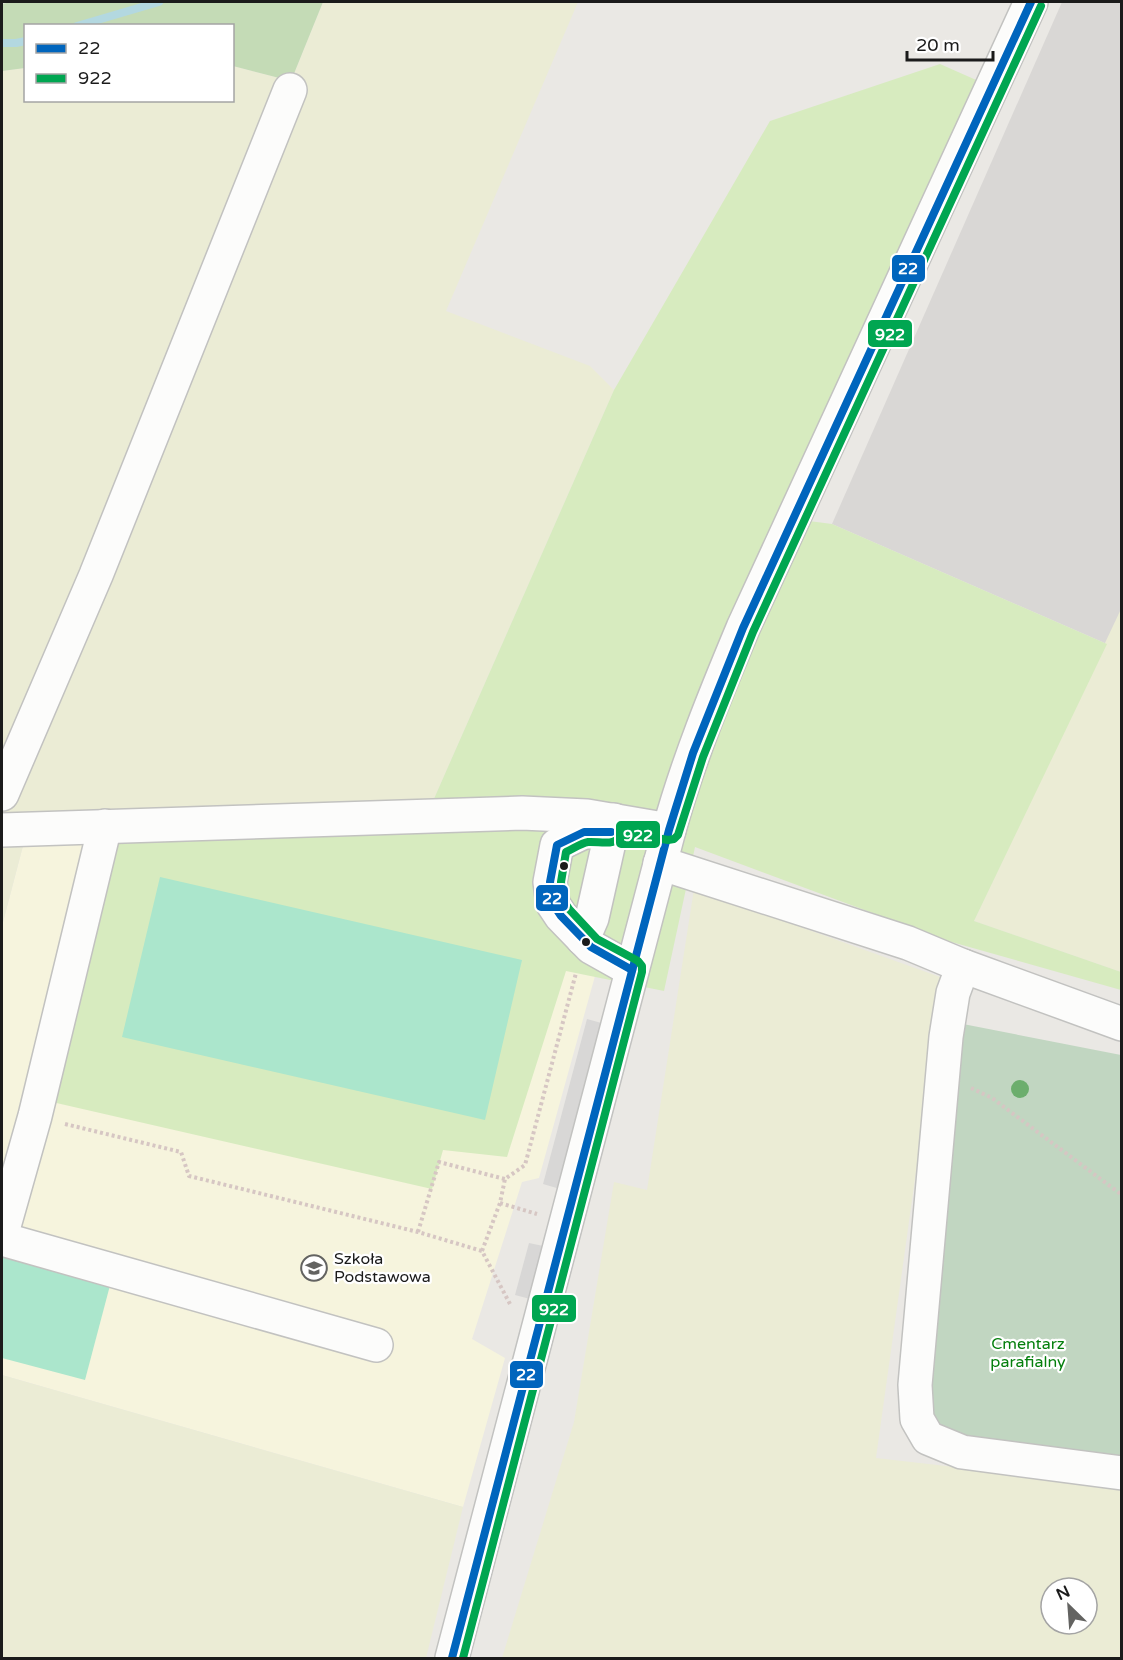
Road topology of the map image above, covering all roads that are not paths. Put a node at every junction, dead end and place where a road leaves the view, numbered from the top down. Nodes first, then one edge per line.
1 (1031, 2) edge
2 (290, 90) dead end
3 (2, 794) edge
4 (105, 826) junction
5 (612, 826) junction
6 (669, 830) junction
7 (2, 831) edge
8 (660, 863) junction
9 (582, 939) junction
10 (963, 966) junction
11 (632, 970) junction
12 (1122, 1023) edge
13 (2, 1233) edge
14 (2, 1239) edge
15 (376, 1345) dead end
16 (1122, 1473) edge
17 (452, 1659) edge

1 - 6 street
2 - 3 street
4 - 5 street
4 - 7 street
4 - 13 street
5 - 6 street
5 - 9 street
5 - 9 street
6 - 8 street
8 - 10 street
8 - 11 street
9 - 11 street
10 - 12 street
10 - 16 street
11 - 17 street
14 - 15 street

